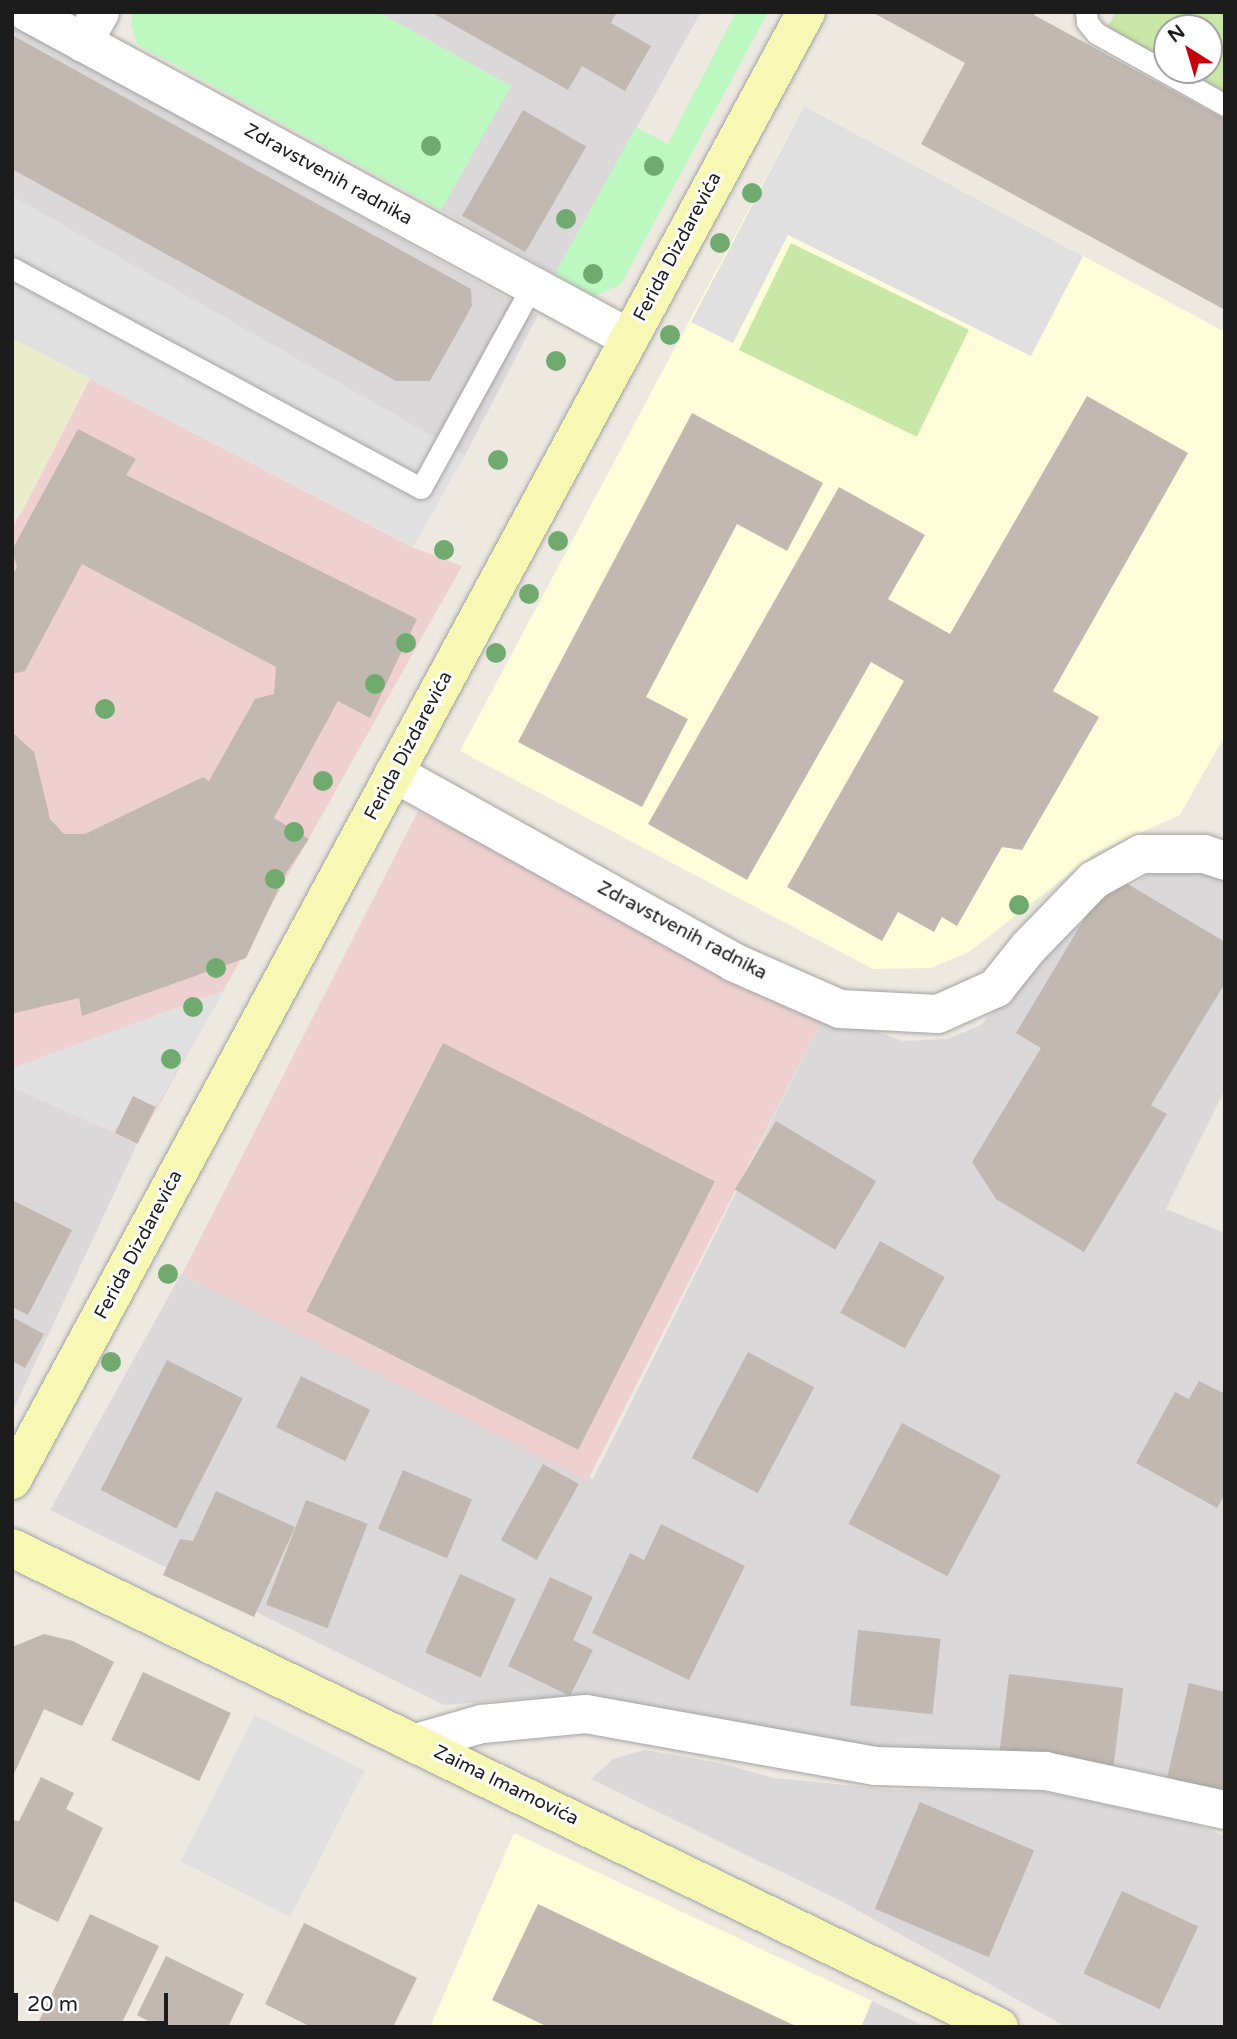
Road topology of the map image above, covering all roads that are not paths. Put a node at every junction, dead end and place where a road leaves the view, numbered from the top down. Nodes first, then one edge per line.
1 (27, 12) edge
2 (806, 12) edge
3 (1086, 12) edge
4 (91, 28) edge
5 (1225, 105) edge
6 (12, 268) edge
7 (532, 286) junction
8 (629, 338) junction
9 (394, 773) junction
10 (1225, 861) edge
11 (12, 1480) edge
12 (12, 1548) edge
13 (416, 1742) junction
14 (1225, 1811) edge
15 (999, 2027) edge

1 - 4 street, Zdravstvenih radnika
2 - 8 main road, Ferida Dizdarevića
3 - 5 lane
4 - 7 street, Zdravstvenih radnika
6 - 7 lane
7 - 8 street, Zdravstvenih radnika
8 - 9 main road, Ferida Dizdarevića
9 - 10 street, Zdravstvenih radnika
9 - 11 main road, Ferida Dizdarevića
12 - 13 main road, Zaima Imamovića
13 - 14 street
13 - 15 main road, Zaima Imamovića

